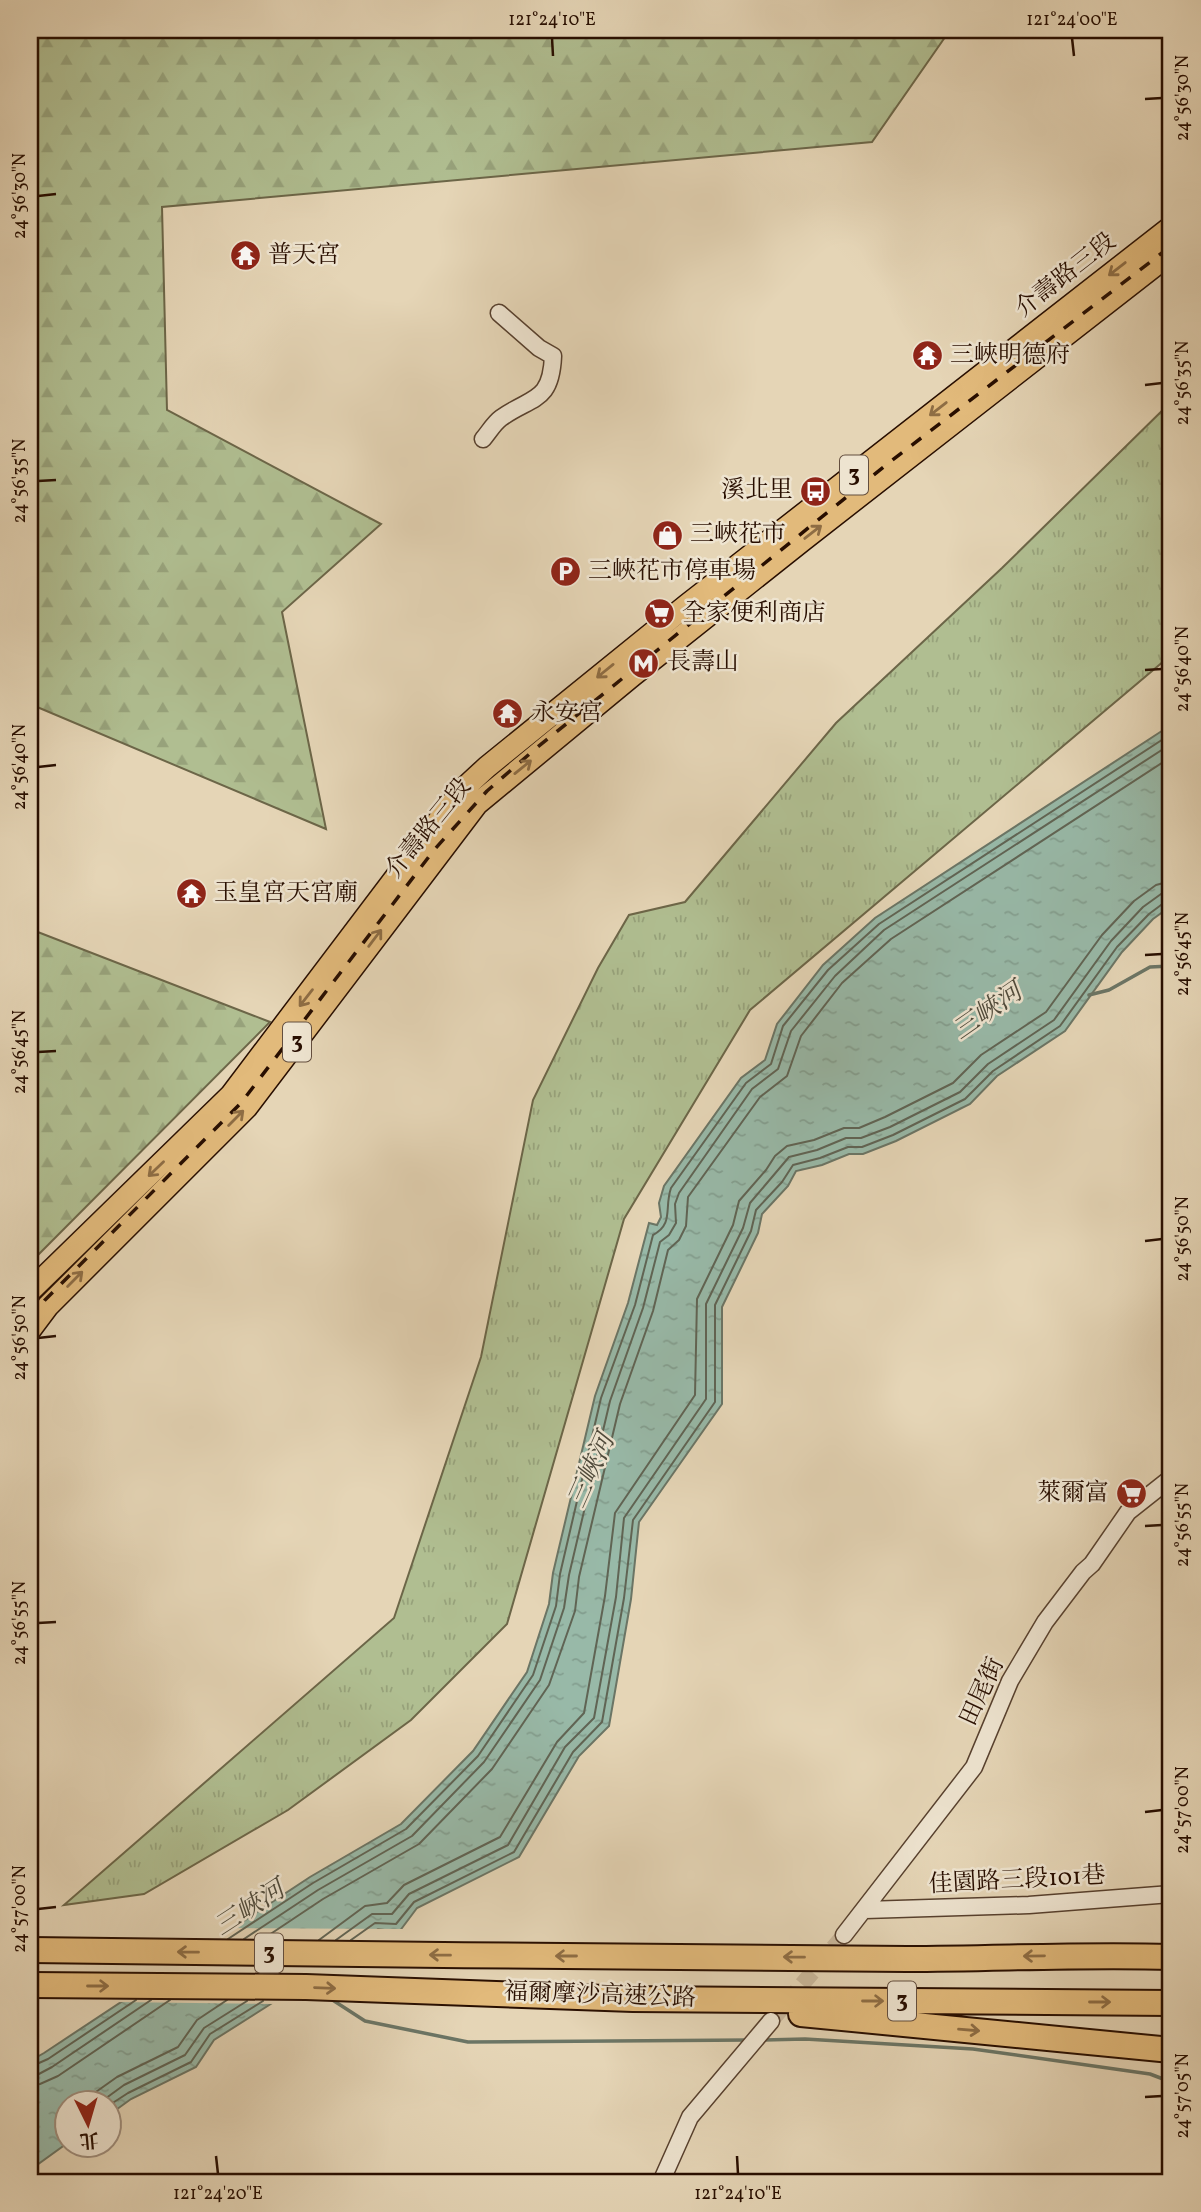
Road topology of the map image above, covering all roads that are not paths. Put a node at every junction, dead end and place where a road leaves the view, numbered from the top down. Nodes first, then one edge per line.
1 (1171, 227) edge
2 (1171, 253) edge
3 (499, 313) dead end
4 (483, 439) dead end
5 (30, 1291) edge
6 (30, 1329) edge
7 (1171, 1478) edge
8 (1171, 1894) edge
9 (864, 1910) junction
10 (844, 1935) tunnel mouth
11 (1171, 1948) edge
12 (30, 1950) edge
13 (1102, 1954) junction
14 (1171, 1957) edge
15 (30, 1985) edge
16 (633, 1999) junction
17 (1171, 2003) edge
18 (771, 2021) tunnel mouth
19 (1080, 2040) junction
20 (1171, 2041) edge
21 (1171, 2050) edge
22 (661, 2182) edge

1 -> 5 main road, 介壽路三段 / 3
6 -> 2 main road, 介壽路三段 / 3
3 - 4 street
7 - 9 street, 田尾街
8 - 9 street, 佳園路三段101巷
9 - 10 street, 田尾街
11 - 13 highway
13 -> 12 highway, 福爾摩沙高速公路 / 3
13 - 14 highway, 福爾摩沙高速公路 / 3
15 -> 16 highway, 福爾摩沙高速公路 / 3
16 -> 17 highway, 福爾摩沙高速公路 / 3
16 -> 19 highway
18 - 22 street
19 - 20 highway
19 - 21 highway

